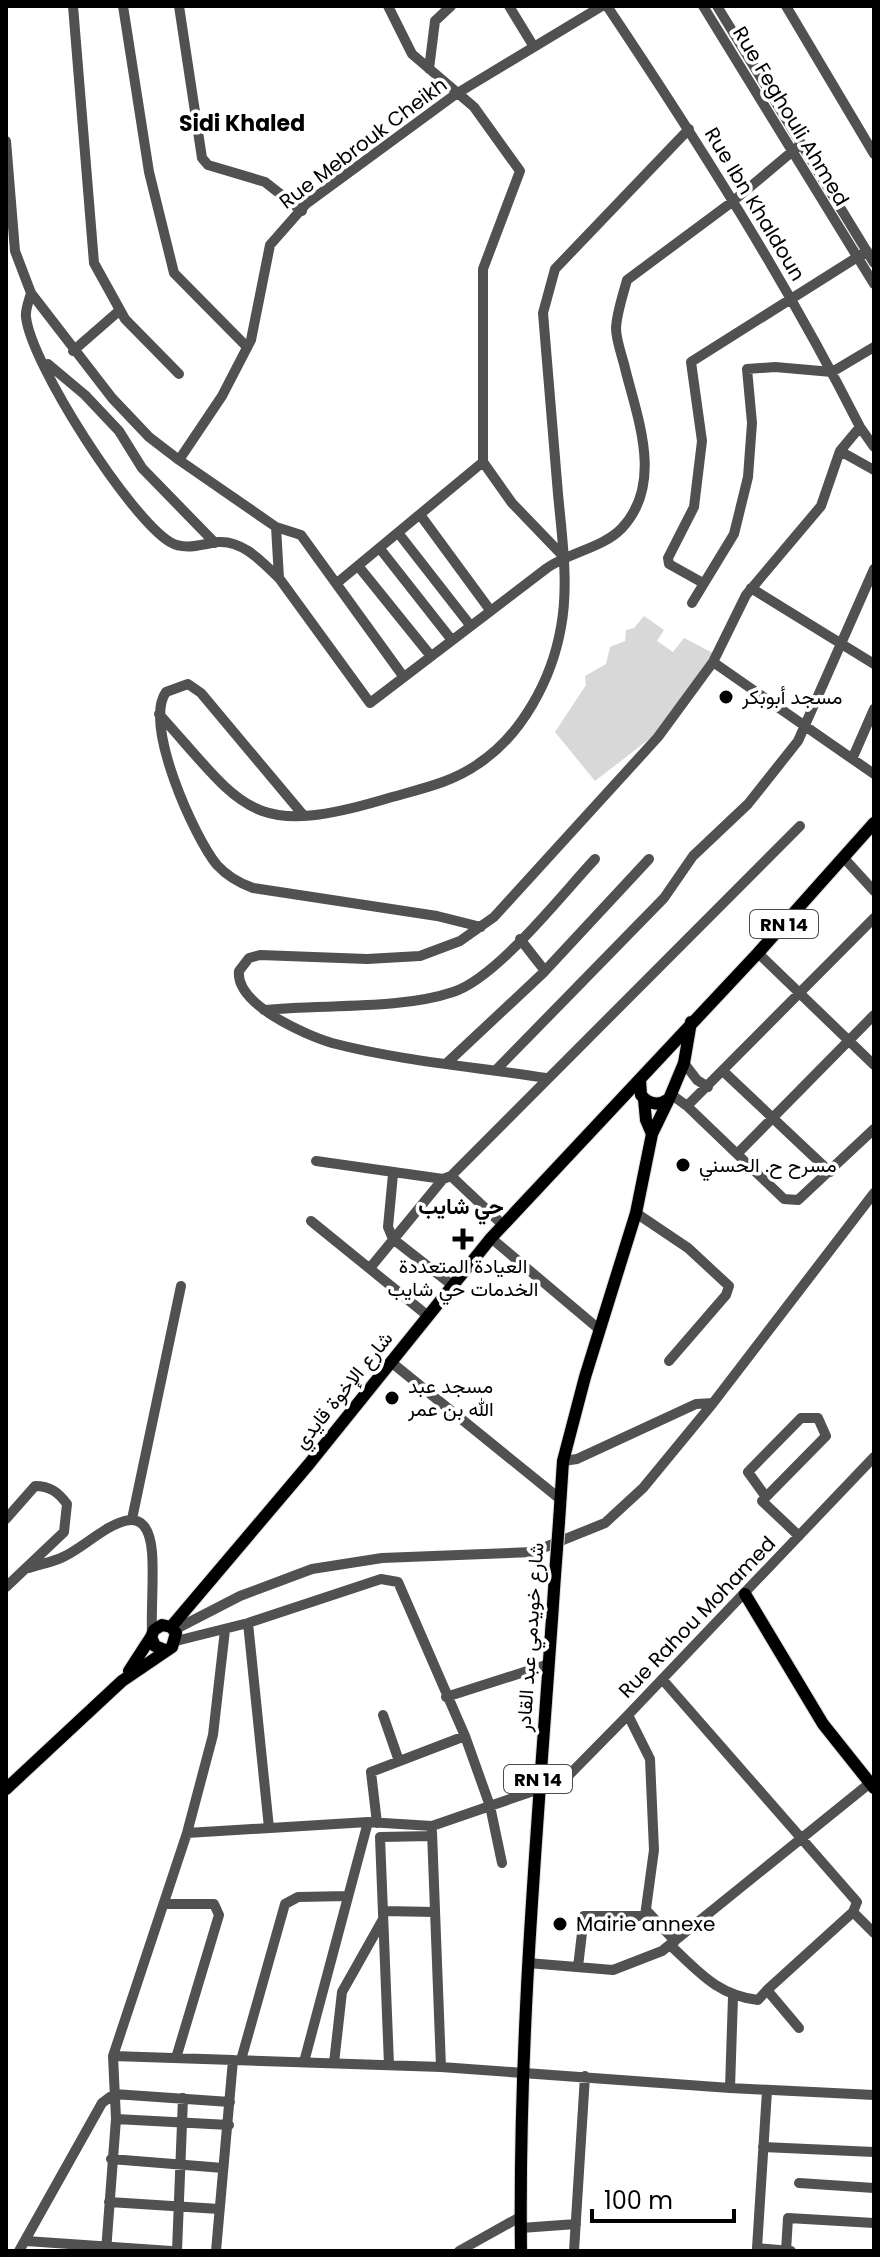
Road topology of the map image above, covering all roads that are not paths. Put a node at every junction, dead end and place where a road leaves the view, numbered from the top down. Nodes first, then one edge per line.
1 (73, 6) edge
2 (123, 6) edge
3 (179, 6) edge
4 (388, 6) edge
5 (451, 6) edge
6 (509, 6) edge
7 (605, 6) edge
8 (703, 6) edge
9 (717, 6) edge
10 (786, 6) edge
11 (534, 47) junction
12 (429, 69) junction
13 (456, 94) junction
14 (689, 129) junction
15 (6, 141) edge
16 (796, 149) junction
17 (874, 154) edge
18 (732, 202) junction
19 (302, 211) junction
20 (862, 254) junction
21 (874, 263) edge
22 (874, 284) edge
23 (31, 293) junction
24 (791, 299) junction
25 (120, 310) junction
26 (247, 347) junction
27 (874, 347) edge
28 (73, 351) junction
29 (44, 361) junction
30 (832, 372) junction
31 (179, 374) dead end
32 (860, 427) junction
33 (874, 447) edge
34 (840, 451) junction
35 (179, 460) junction
36 (483, 462) junction
37 (874, 470) edge
38 (421, 516) junction
39 (276, 527) junction
40 (399, 534) junction
41 (215, 543) junction
42 (381, 550) junction
43 (563, 556) junction
44 (359, 567) junction
45 (874, 569) edge
46 (279, 578) junction
47 (337, 583) junction
48 (703, 583) junction
49 (751, 588) junction
50 (692, 603) dead end
51 (490, 610) junction
52 (470, 625) junction
53 (451, 639) junction
54 (841, 645) junction
55 (430, 655) junction
56 (713, 662) junction
57 (874, 664) edge
58 (403, 676) junction
59 (874, 709) edge
60 (159, 714) junction
61 (806, 725) junction
62 (853, 757) junction
63 (874, 774) edge
64 (304, 816) junction
65 (874, 823) edge
66 (800, 826) dead end
67 (843, 857) junction
68 (595, 859) dead end
69 (649, 859) dead end
70 (874, 891) edge
71 (874, 918) edge
72 (481, 927) junction
73 (520, 939) junction
74 (758, 953) junction
75 (545, 971) junction
76 (800, 994) junction
77 (264, 1010) junction
78 (874, 1015) edge
79 (691, 1022) junction
80 (847, 1042) junction
81 (448, 1062) junction
82 (874, 1065) edge
83 (496, 1070) junction
84 (677, 1070) junction
85 (724, 1072) junction
86 (644, 1075) junction
87 (546, 1078) junction
88 (708, 1087) junction
89 (672, 1095) junction
90 (643, 1097) junction
91 (687, 1106) junction
92 (611, 1108) junction
93 (772, 1118) junction
94 (874, 1129) edge
95 (652, 1134) junction
96 (738, 1153) junction
97 (316, 1161) dead end
98 (830, 1172) junction
99 (393, 1174) junction
100 (447, 1178) junction
101 (874, 1193) edge
102 (636, 1213) junction
103 (311, 1221) dead end
104 (503, 1225) junction
105 (491, 1238) junction
106 (393, 1239) junction
107 (370, 1268) junction
108 (452, 1285) junction
109 (181, 1286) dead end
110 (428, 1316) junction
111 (600, 1330) junction
112 (669, 1361) dead end
113 (391, 1362) junction
114 (713, 1403) junction
115 (874, 1457) edge
116 (563, 1461) junction
117 (766, 1497) junction
118 (560, 1499) junction
119 (6, 1519) edge
120 (132, 1519) junction
121 (799, 1536) junction
122 (29, 1568) junction
123 (6, 1587) edge
124 (152, 1594) junction
125 (745, 1594) junction
126 (248, 1623) junction
127 (225, 1630) junction
128 (172, 1631) junction
129 (152, 1635) junction
130 (165, 1650) junction
131 (549, 1664) junction
132 (662, 1679) junction
133 (122, 1681) junction
134 (446, 1697) junction
135 (383, 1715) dead end
136 (628, 1715) junction
137 (465, 1736) junction
138 (399, 1761) junction
139 (872, 1785) edge
140 (6, 1789) edge
141 (537, 1789) junction
142 (490, 1806) junction
143 (373, 1822) junction
144 (269, 1828) junction
145 (432, 1831) junction
146 (187, 1833) junction
147 (802, 1838) junction
148 (502, 1863) dead end
149 (348, 1896) junction
150 (165, 1904) junction
151 (646, 1910) junction
152 (435, 1912) junction
153 (853, 1912) junction
154 (383, 1915) junction
155 (874, 1933) edge
156 (673, 1943) junction
157 (528, 1963) junction
158 (578, 1967) junction
159 (767, 1990) junction
160 (733, 1997) junction
161 (799, 2028) dead end
162 (113, 2056) junction
163 (176, 2058) junction
164 (237, 2060) junction
165 (304, 2062) junction
166 (334, 2063) junction
167 (389, 2065) junction
168 (441, 2067) junction
169 (521, 2072) junction
170 (585, 2076) junction
171 (730, 2088) junction
172 (767, 2091) junction
173 (114, 2094) junction
174 (874, 2095) edge
175 (183, 2098) junction
176 (230, 2102) junction
177 (116, 2119) junction
178 (181, 2124) junction
179 (229, 2125) junction
180 (763, 2147) junction
181 (874, 2152) edge
182 (111, 2159) junction
183 (180, 2165) junction
184 (223, 2168) junction
185 (799, 2183) dead end
186 (874, 2188) edge
187 (109, 2202) junction
188 (179, 2208) junction
189 (219, 2209) junction
190 (521, 2223) junction
191 (874, 2223) edge
192 (576, 2224) junction
193 (23, 2246) edge
194 (106, 2249) edge
195 (171, 2251) edge
196 (177, 2251) edge
197 (216, 2251) edge
198 (459, 2251) edge
199 (521, 2251) edge
200 (574, 2251) edge
201 (788, 2251) edge

1 - 25 street
2 - 26 street
3 - 19 street
4 - 12 street
5 - 12 street
6 - 11 street
7 - 11 street, Rue Mebrouk Cheikh
7 - 14 street, Rue Ibn Khaldoun
8 - 16 street, Rue Feghouli Ahmed
9 - 16 street, Rue Feghouli Ahmed
10 - 17 street
11 - 13 street, Rue Mebrouk Cheikh
12 - 13 street
13 - 19 street, Rue Mebrouk Cheikh
13 - 36 street
14 - 18 street, Rue Ibn Khaldoun
14 - 43 street
15 - 23 street
16 - 18 street
16 - 20 street, Rue Feghouli Ahmed
18 - 24 street, Rue Ibn Khaldoun
18 - 43 street
19 - 26 street, Rue Mebrouk Cheikh
20 - 21 street, Rue Feghouli Ahmed
20 - 22 street, Rue Feghouli Ahmed
20 - 24 street
23 - 28 street
23 - 29 street
24 - 30 street, Rue Ibn Khaldoun
24 - 48 street
25 - 28 street
25 - 31 street
26 - 35 street, Rue Mebrouk Cheikh
27 - 30 street
28 - 35 street
29 - 41 street
29 - 41 street
30 - 32 street, Rue Ibn Khaldoun
30 - 48 street
32 - 33 street, Rue Ibn Khaldoun
32 - 34 street
34 - 37 street
34 - 49 street
35 - 39 street
36 - 38 street
36 - 43 street
38 - 40 street
38 - 51 street
39 - 46 street
39 - 47 street
40 - 42 street
40 - 52 street
41 - 46 street
42 - 44 street
42 - 53 street
43 - 51 street
43 - 64 street
44 - 47 street
44 - 55 street
45 - 54 street
46 - 58 street
47 - 58 street
48 - 50 street
49 - 54 street
49 - 56 street
51 - 52 street
52 - 53 street
53 - 55 street
54 - 57 street
54 - 61 street
55 - 58 street
56 - 61 street
56 - 72 street
59 - 62 street
60 - 64 street
60 - 64 street
60 - 72 street
61 - 62 street
61 - 83 street
62 - 63 street
65 - 67 main road, RN 14
66 - 87 street
67 - 70 street
67 - 74 main road, RN 14
68 - 73 street
69 - 75 street
71 - 76 street
72 - 77 street
73 - 75 street
73 - 77 street
74 - 76 street
74 - 79 main road, RN 14
75 - 81 street
76 - 80 street
76 - 85 street
77 - 81 street
78 - 80 street
79 - 84 main road, شارع خويدمي عبد القادر / RN 14
79 - 86 main road, RN 14
80 - 82 street
80 - 93 street
81 - 83 street
83 - 87 street
84 - 86 main road
84 - 88 street
84 - 89 main road, شارع خويدمي عبد القادر / RN 14
85 - 88 street
85 - 93 street
86 - 90 main road, شارع خويدمي عبد القادر
86 - 92 main road, شارع الإخوة قايدي
87 - 100 street
88 - 91 street
89 - 90 main road
89 - 91 street
89 - 95 main road, شارع خويدمي عبد القادر / RN 14
90 - 92 main road, شارع الإخوة قايدي
90 - 95 main road, شارع خويدمي عبد القادر / RN 14
91 - 96 street
92 - 104 main road, شارع الإخوة قايدي
93 - 96 street
93 - 98 street
94 - 98 street
95 - 102 main road, شارع خويدمي عبد القادر / RN 14
96 - 98 street
97 - 99 street
99 - 100 street
99 - 106 street
100 - 104 street
100 - 106 street
101 - 114 street
102 - 111 main road, شارع خويدمي عبد القادر / RN 14
102 - 112 street
103 - 107 street
104 - 105 main road, شارع الإخوة قايدي
105 - 108 main road, شارع الإخوة قايدي
105 - 111 street
106 - 107 street
106 - 108 street
107 - 110 street
108 - 110 main road, شارع الإخوة قايدي
109 - 120 street
110 - 113 main road, شارع الإخوة قايدي
111 - 116 main road, شارع خويدمي عبد القادر / RN 14
113 - 118 street
113 - 128 main road, شارع الإخوة قايدي
114 - 116 street
114 - 128 street
115 - 121 street, Rue Rahou Mohamed
116 - 118 main road, شارع خويدمي عبد القادر / RN 14
117 - 117 street
117 - 121 street
118 - 131 main road, شارع خويدمي عبد القادر / RN 14, bridge
119 - 122 street
120 - 122 street
120 - 124 street
121 - 125 street, Rue Rahou Mohamed
122 - 123 street
124 - 128 street
124 - 129 street
125 - 132 street, Rue Rahou Mohamed
125 - 139 main road
126 - 127 street
126 - 134 street
126 - 144 street
127 - 128 street
127 - 146 street
128 - 129 main road
128 - 130 main road
129 - 130 main road
129 - 133 main road
130 - 133 main road
131 - 134 street
131 - 141 main road, شارع خويدمي عبد القادر / RN 14
132 - 136 street, Rue Rahou Mohamed
132 - 147 street
133 - 140 main road
134 - 137 street
135 - 138 street
136 - 141 street, Rue Rahou Mohamed
136 - 151 street
137 - 138 street
137 - 142 street
138 - 143 street
139 - 147 street
141 - 142 street, Rue Rahou Mohamed
141 - 157 main road, شارع خويدمي عبد القادر / RN 14
142 - 145 street, Rue Rahou Mohamed
142 - 148 street
143 - 144 street
143 - 145 street
143 - 149 street
144 - 146 street
145 - 152 street
145 - 154 street
146 - 150 street
147 - 153 street
147 - 156 street
149 - 164 street
149 - 165 street
150 - 162 street
150 - 163 street
151 - 156 street
151 - 158 street
152 - 154 street
152 - 168 street
153 - 155 street
153 - 159 street
154 - 166 street
154 - 167 street
156 - 158 street
156 - 160 street
157 - 158 street
157 - 169 main road, شارع خويدمي عبد القادر / RN 14
159 - 160 street
159 - 161 street
160 - 171 street
162 - 163 street
162 - 173 street
163 - 164 street
164 - 165 street
164 - 176 street
165 - 166 street
166 - 167 street
167 - 168 street
168 - 169 street
169 - 170 street
169 - 190 main road, شارع خويدمي عبد القادر / RN 14
170 - 171 street
170 - 192 street
171 - 172 street
172 - 174 street
172 - 180 street
173 - 175 street
173 - 177 street
173 - 193 street
175 - 176 street
175 - 178 street
176 - 179 street
177 - 178 street
177 - 182 street
178 - 179 street
178 - 183 street
179 - 184 street
180 - 181 street
180 - 201 street
182 - 183 street
182 - 187 street
183 - 184 street
183 - 188 street
184 - 189 street
185 - 186 street
187 - 188 street
187 - 194 street
188 - 189 street
188 - 196 street
189 - 197 street
190 - 192 street
190 - 198 street
190 - 199 main road, شارع خويدمي عبد القادر / RN 14
191 - 201 street
192 - 200 street
193 - 194 street
194 - 195 street

